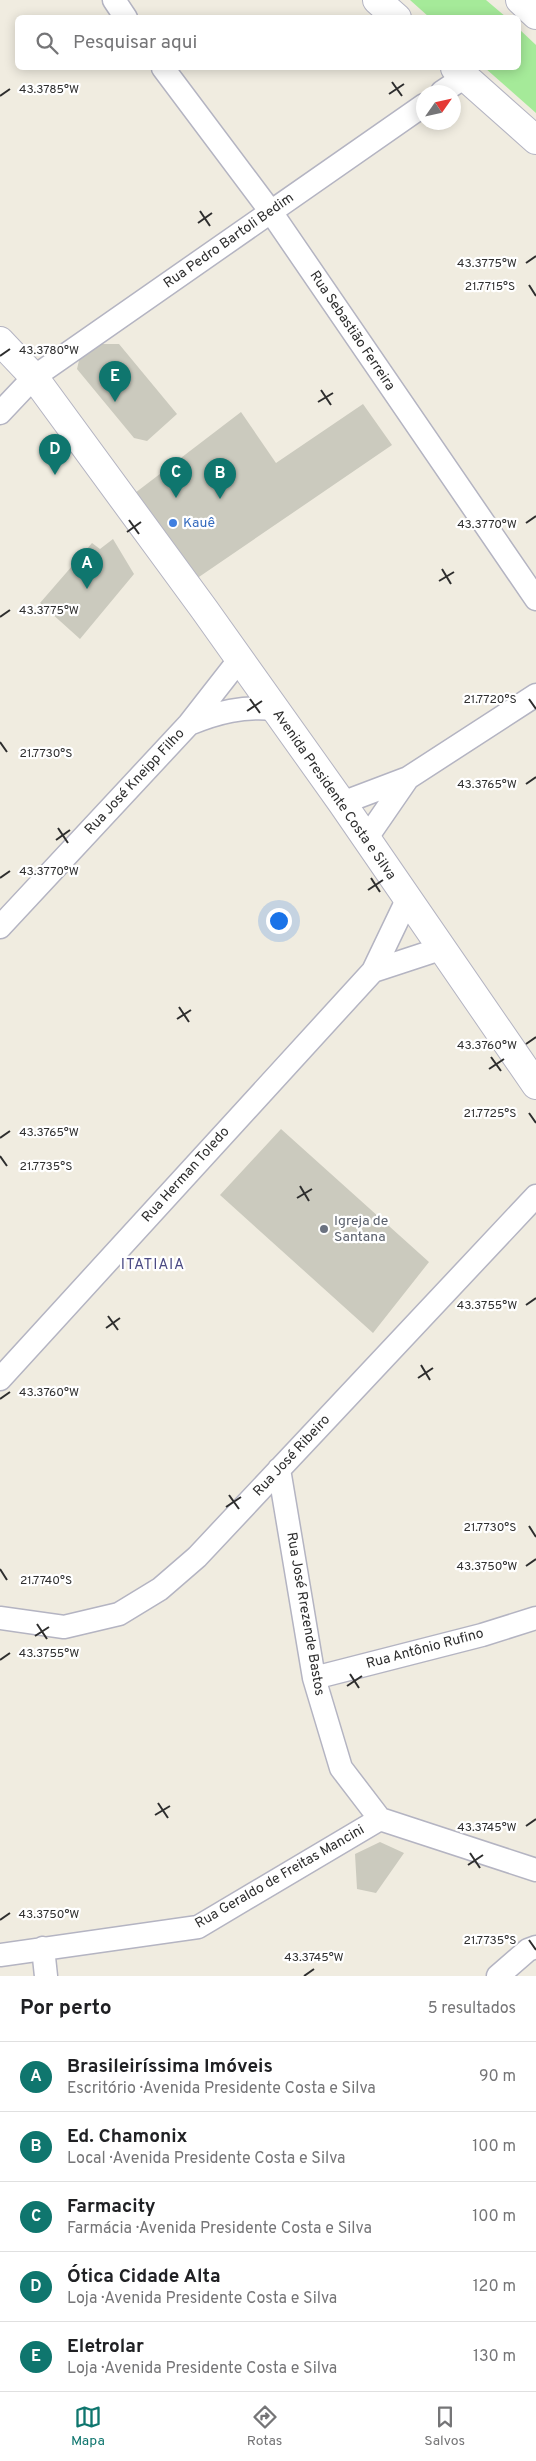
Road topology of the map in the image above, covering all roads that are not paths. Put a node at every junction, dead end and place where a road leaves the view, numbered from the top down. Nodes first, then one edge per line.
1 (114, 0) edge
2 (377, 0) edge
3 (520, 0) edge
4 (124, 15) edge
5 (394, 15) edge
6 (536, 15) edge
7 (164, 70) edge
8 (460, 72) edge
9 (448, 85) edge
10 (416, 111) edge
11 (536, 140) edge
12 (271, 212) junction
13 (0, 341) edge
14 (34, 376) junction
15 (0, 413) edge
16 (536, 599) edge
17 (239, 660) junction
18 (536, 695) edge
19 (274, 709) junction
20 (188, 724) junction
21 (408, 778) junction
22 (342, 803) junction
23 (366, 839) junction
24 (407, 900) junction
25 (0, 928) edge
26 (440, 949) junction
27 (373, 971) junction
28 (536, 1085) edge
29 (536, 1196) edge
30 (0, 1379) edge
31 (279, 1469) junction
32 (0, 1618) edge
33 (536, 1618) edge
34 (314, 1678) junction
35 (380, 1819) junction
36 (536, 1870) edge
37 (536, 1947) edge
38 (43, 1948) junction
39 (0, 1955) edge
40 (46, 1976) edge
41 (498, 1976) edge

1 - 4 street
2 - 5 main road
3 - 6 main road
7 - 12 street, Rua Sebastião Ferreira
8 - 9 street
8 - 11 main road
10 - 12 street, Rua Pedro Bartoli Bedim
12 - 14 street, Rua Pedro Bartoli Bedim
12 - 16 street, Rua Sebastião Ferreira
13 - 14 main road, Avenida Presidente Costa e Silva
14 - 15 street, Rua Pedro Bartoli Bedim
14 - 17 main road, Avenida Presidente Costa e Silva
17 - 19 main road, Avenida Presidente Costa e Silva
17 - 20 street, Rua José Kneipp Filho
18 - 21 street
19 - 20 street, Rua José Kneipp Filho
19 - 22 main road, Avenida Presidente Costa e Silva
20 - 25 street, Rua José Kneipp Filho
21 - 22 street
21 - 23 street
22 - 23 main road, Avenida Presidente Costa e Silva
23 - 24 main road, Avenida Presidente Costa e Silva
24 - 26 main road, Avenida Presidente Costa e Silva
24 - 27 street, Rua Herman Toledo
26 - 27 street, Rua Herman Toledo
26 - 28 main road, Avenida Presidente Costa e Silva
27 - 30 street, Rua Herman Toledo
29 - 31 street, Rua José Ribeiro
31 - 32 street, Rua José Ribeiro
31 - 34 street, Rua José Rrezende Bastos
33 - 34 street, Rua Antônio Rufino
34 - 35 street, Rua José Rrezende Bastos
35 - 36 street
35 - 38 street, Rua Geraldo de Freitas Mancini
37 - 41 street
38 - 39 street, Rua Geraldo de Freitas Mancini
38 - 40 street

